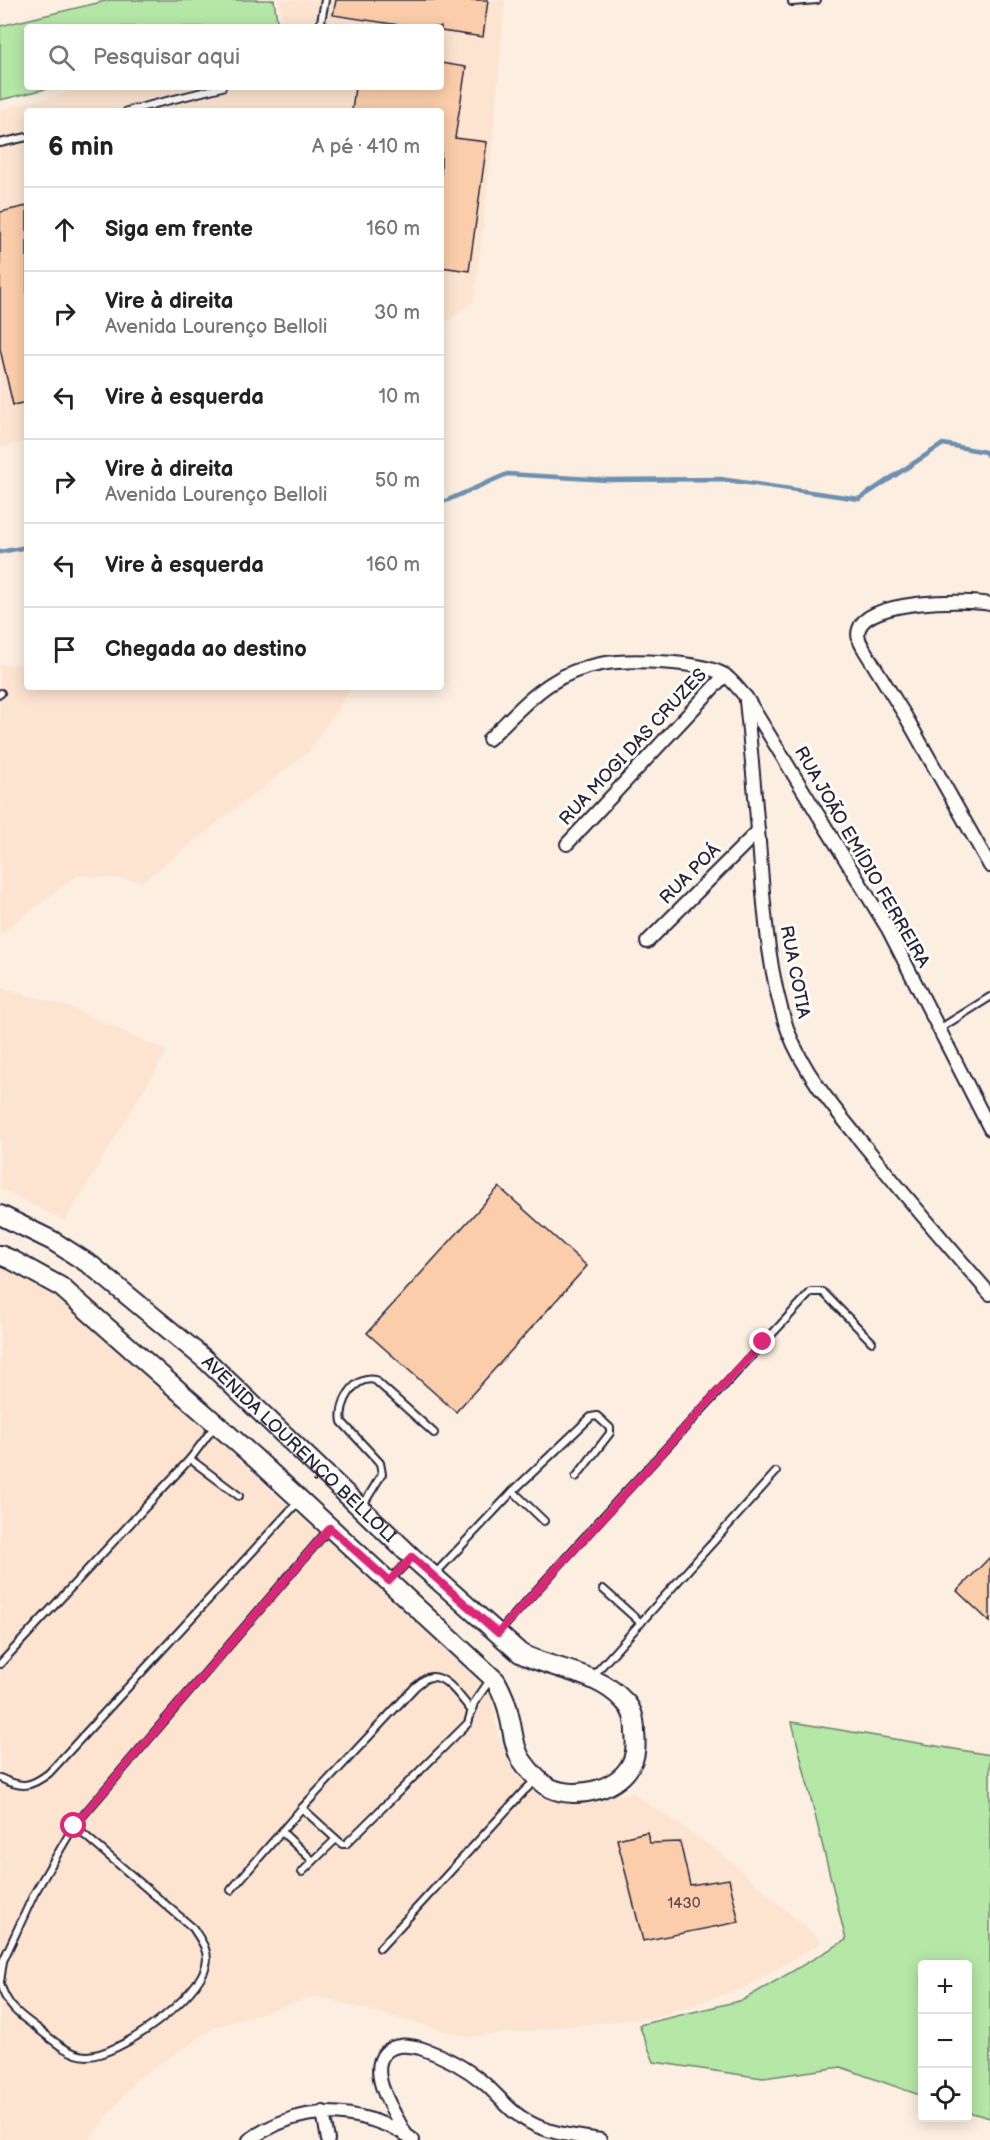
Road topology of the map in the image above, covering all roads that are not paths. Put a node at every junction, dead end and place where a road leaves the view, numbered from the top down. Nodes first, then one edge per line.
1 (325, 0) edge
2 (817, 0) edge
3 (792, 2) dead end
4 (321, 24) edge
5 (210, 90) edge
6 (139, 108) edge
7 (24, 138) edge
8 (0, 144) edge
9 (990, 603) edge
10 (725, 675) junction
11 (746, 697) junction
12 (489, 739) dead end
13 (758, 831) junction
14 (567, 844) dead end
15 (990, 866) edge
16 (647, 942) dead end
17 (990, 997) edge
18 (938, 1030) junction
19 (990, 1129) edge
20 (0, 1215) edge
21 (0, 1255) edge
22 (990, 1294) edge
23 (872, 1342) dead end
24 (217, 1424) junction
25 (434, 1433) dead end
26 (190, 1459) junction
27 (776, 1472) dead end
28 (576, 1477) dead end
29 (513, 1491) junction
30 (239, 1496) dead end
31 (300, 1500) junction
32 (361, 1508) junction
33 (544, 1521) dead end
34 (330, 1528) junction
35 (412, 1557) junction
36 (433, 1576) junction
37 (389, 1581) junction
38 (603, 1589) dead end
39 (641, 1623) junction
40 (498, 1633) junction
41 (0, 1664) edge
42 (492, 1677) junction
43 (591, 1679) junction
44 (472, 1711) junction
45 (0, 1778) edge
46 (537, 1779) junction
47 (302, 1808) junction
48 (74, 1826) junction
49 (282, 1832) junction
50 (336, 1839) junction
51 (313, 1861) junction
52 (302, 1872) dead end
53 (231, 1890) dead end
54 (380, 1948) dead end
55 (0, 1982) edge
56 (323, 2112) junction
57 (409, 2137) edge
58 (249, 2140) edge
59 (328, 2140) edge
60 (600, 2140) edge

1 - 4 lane
2 - 3 lane
5 - 6 lane
7 - 8 lane
9 - 15 street
10 - 11 street, RUA JOÃO EMÍDIO FERREIRA
10 - 12 street
10 - 14 street, RUA MOGI DAS CRUZES
11 - 13 street, RUA COTIA
11 - 18 street, RUA JOÃO EMÍDIO FERREIRA
13 - 16 street, RUA POÁ
13 - 22 street, RUA COTIA
17 - 18 lane
18 - 19 street, RUA JOÃO EMÍDIO FERREIRA
20 - 32 street, AVENIDA LOURENÇO BELLOLI
21 - 24 street, AVENIDA LOURENÇO BELLOLI
23 - 40 lane
24 - 26 lane
24 - 31 street, AVENIDA LOURENÇO BELLOLI
25 - 32 lane
26 - 30 lane
26 - 41 lane
27 - 39 lane
28 - 29 lane
29 - 33 lane
29 - 36 lane
31 - 34 street, AVENIDA LOURENÇO BELLOLI
31 - 45 lane
32 - 35 street, AVENIDA LOURENÇO BELLOLI
34 - 37 street, AVENIDA LOURENÇO BELLOLI
34 - 48 lane
35 - 36 street, AVENIDA LOURENÇO BELLOLI
35 - 37 lane
36 - 40 street, AVENIDA LOURENÇO BELLOLI
37 - 42 street, AVENIDA LOURENÇO BELLOLI
38 - 39 lane
39 - 43 lane
40 - 43 street, AVENIDA LOURENÇO BELLOLI
42 - 44 lane
42 - 46 street, AVENIDA LOURENÇO BELLOLI
43 - 46 street, AVENIDA LOURENÇO BELLOLI
44 - 47 lane
44 - 50 lane
46 - 54 lane
47 - 49 lane
47 - 50 lane
48 - 55 lane
48 - 55 lane
49 - 51 lane
49 - 53 lane
50 - 51 lane
51 - 52 lane
56 - 57 street
56 - 58 street
56 - 59 street
57 - 60 street

